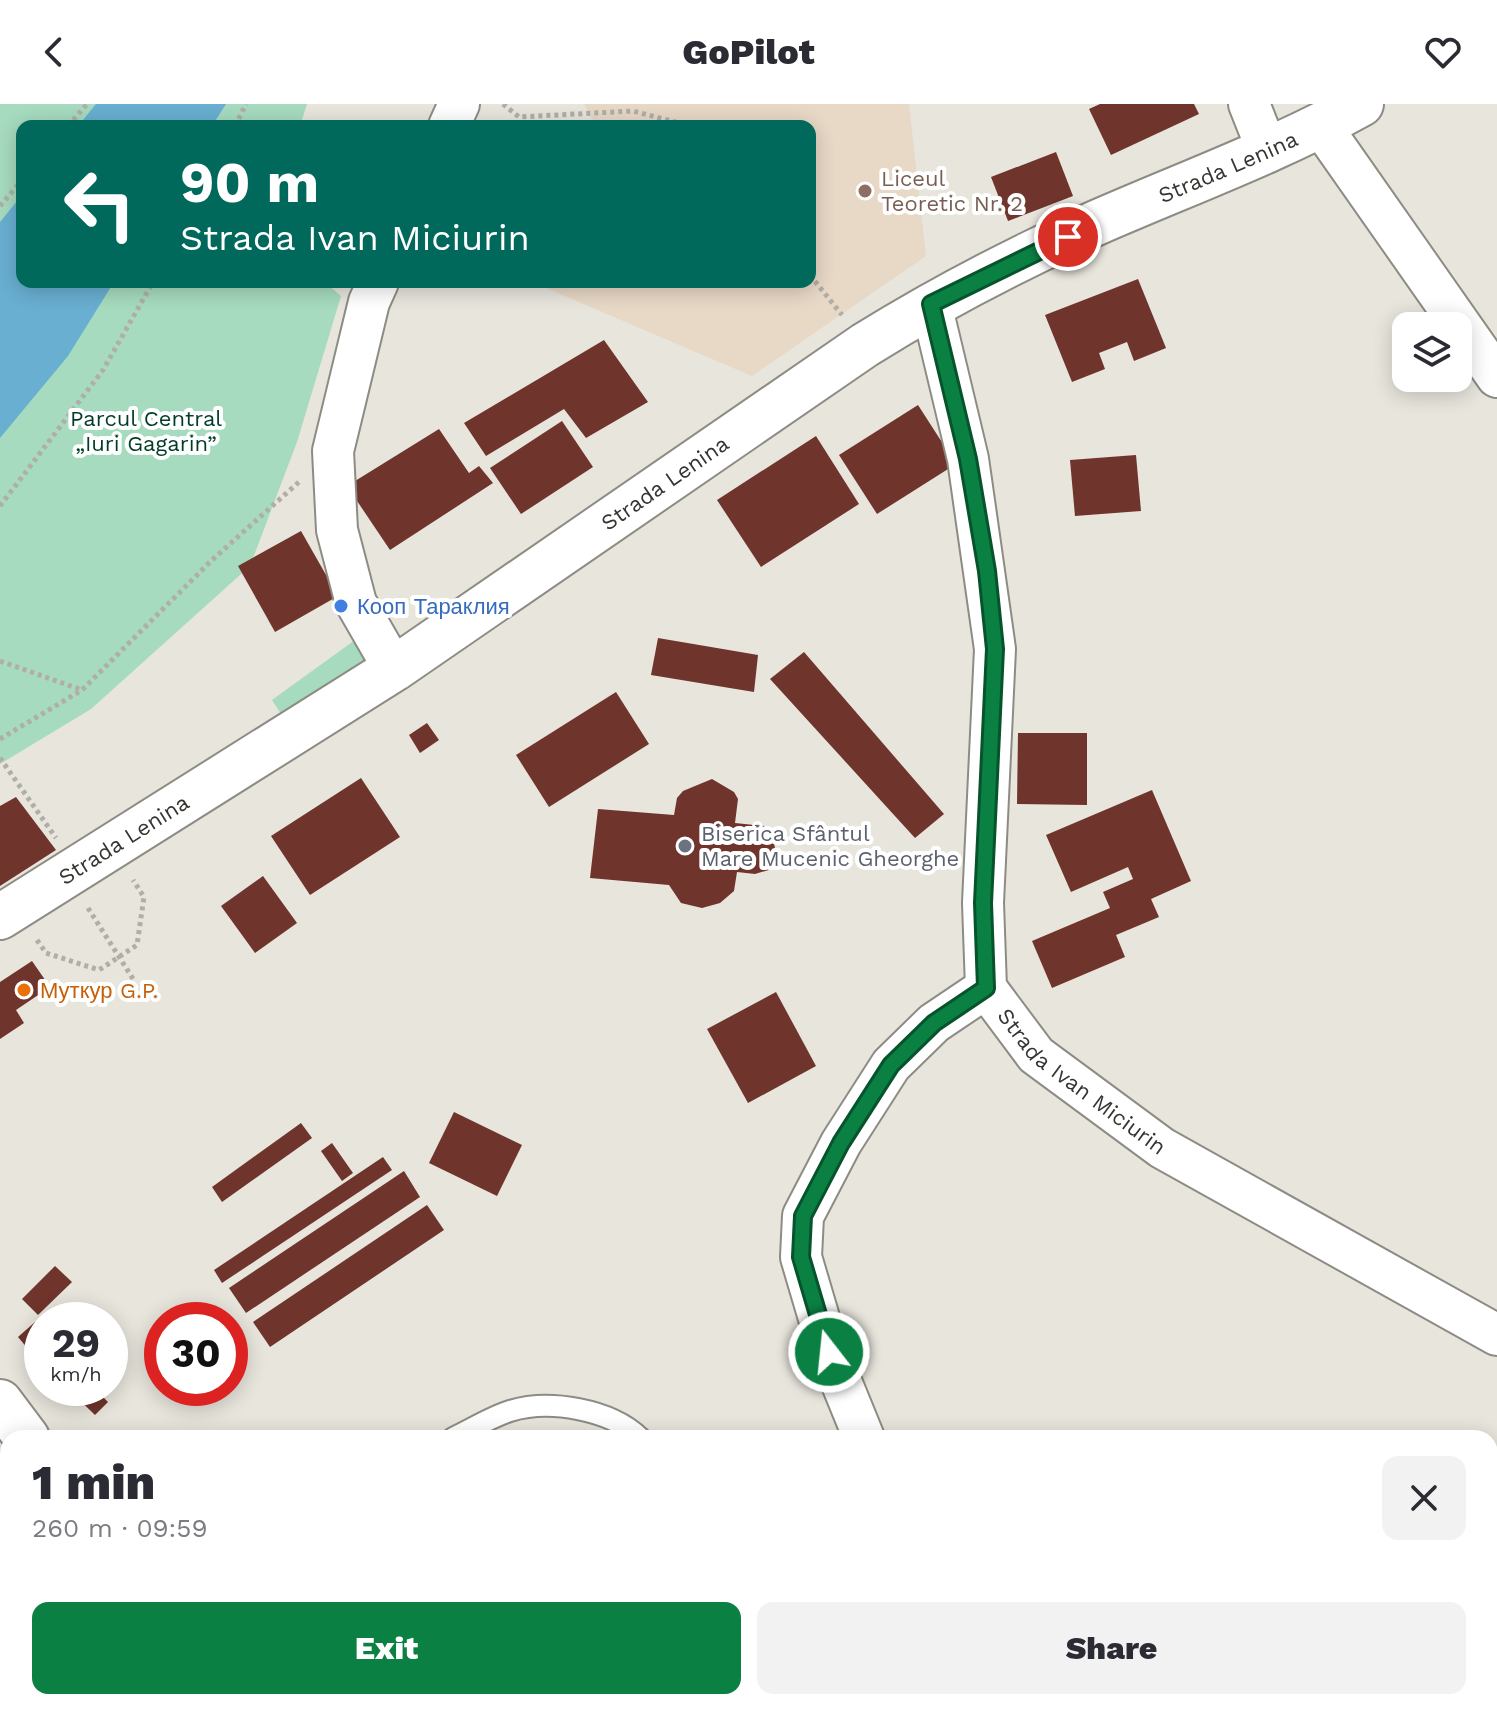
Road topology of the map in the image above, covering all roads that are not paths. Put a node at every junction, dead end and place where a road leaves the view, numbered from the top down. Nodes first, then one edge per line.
1 (1249, 104) edge
2 (1361, 104) edge
3 (1321, 126) junction
4 (1268, 152) junction
5 (375, 288) edge
6 (931, 304) junction
7 (1497, 377) edge
8 (394, 669) junction
9 (0, 917) edge
10 (986, 988) junction
11 (1497, 1335) edge
12 (0, 1402) edge
13 (21, 1430) edge
14 (470, 1430) edge
15 (631, 1430) edge
16 (861, 1430) edge

1 - 4 street
2 - 3 street, Strada Lenina
3 - 4 street, Strada Lenina
3 - 7 street
4 - 6 street, Strada Lenina
5 - 8 street
6 - 8 street, Strada Lenina
6 - 10 street, Strada Ivan Miciurin
8 - 9 street, Strada Lenina
10 - 11 street, Strada Ivan Miciurin
10 - 16 street
12 - 13 street
14 - 15 lane

